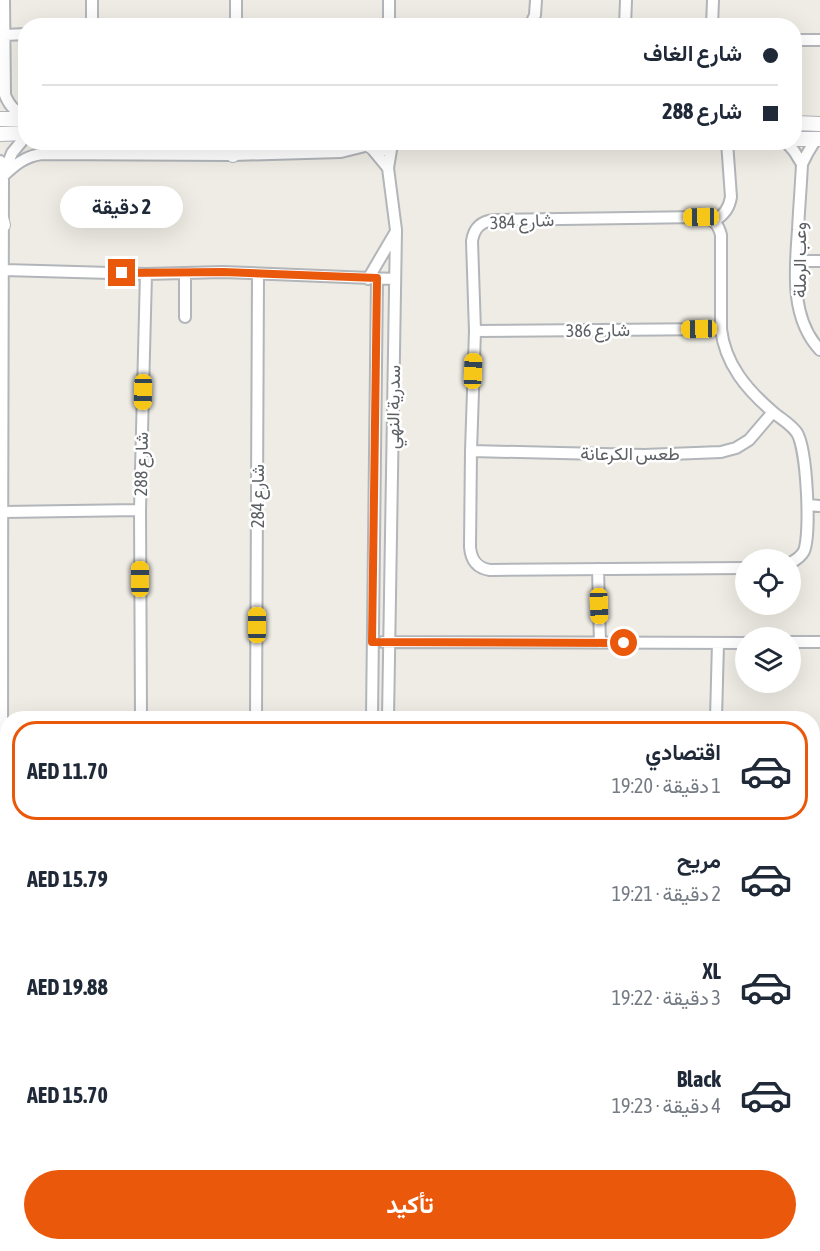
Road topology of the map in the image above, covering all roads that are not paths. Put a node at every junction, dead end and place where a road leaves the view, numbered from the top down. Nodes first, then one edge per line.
1 (4, 0) edge
2 (92, 0) edge
3 (236, 0) edge
4 (389, 0) edge
5 (536, 0) edge
6 (626, 0) edge
7 (713, 0) edge
8 (92, 18) edge
9 (236, 18) edge
10 (389, 18) edge
11 (534, 18) edge
12 (625, 18) edge
13 (712, 18) edge
14 (18, 34) edge
15 (5, 35) junction
16 (802, 40) edge
17 (820, 40) edge
18 (18, 112) edge
19 (18, 118) edge
20 (0, 119) edge
21 (802, 123) edge
22 (820, 124) edge
23 (0, 134) edge
24 (18, 134) edge
25 (802, 139) edge
26 (818, 139) edge
27 (18, 145) edge
28 (229, 150) edge
29 (237, 150) edge
30 (348, 150) edge
31 (373, 150) edge
32 (392, 150) edge
33 (728, 150) edge
34 (793, 150) edge
35 (233, 155) junction
36 (0, 161) edge
37 (802, 164) junction
38 (388, 168) junction
39 (3, 176) junction
40 (1, 219) edge
41 (715, 221) junction
42 (396, 230) junction
43 (796, 261) junction
44 (820, 261) edge
45 (4, 270) junction
46 (185, 273) junction
47 (146, 274) junction
48 (258, 274) junction
49 (373, 278) junction
50 (395, 279) junction
51 (185, 317) dead end
52 (721, 329) junction
53 (475, 331) junction
54 (820, 350) edge
55 (773, 412) junction
56 (471, 451) junction
57 (808, 505) junction
58 (820, 506) edge
59 (140, 510) junction
60 (3, 512) junction
61 (801, 556) edge
62 (735, 567) edge
63 (598, 569) junction
64 (372, 642) junction
65 (388, 642) junction
66 (801, 642) edge
67 (820, 642) edge
68 (600, 643) junction
69 (718, 643) junction
70 (735, 643) edge
71 (1, 711) edge
72 (141, 711) edge
73 (256, 711) edge
74 (372, 711) edge
75 (388, 711) edge
76 (716, 711) edge

1 - 15 street
2 - 8 street
3 - 9 street
4 - 10 street
5 - 11 street
6 - 12 street
7 - 13 street
14 - 15 street
15 - 18 street
16 - 17 street
19 - 20 street
21 - 22 street
23 - 24 street
25 - 26 street
26 - 37 street, وعب الرملة
27 - 39 street
28 - 35 street
29 - 35 street
30 - 35 street
31 - 38 street
32 - 38 street, سدرية النهي
33 - 41 street
34 - 37 street
35 - 39 street
36 - 39 street
37 - 43 street, وعب الرملة
38 - 42 street, سدرية النهي
39 - 40 street
40 - 45 street
41 - 52 street
41 - 53 street, شارع 384
42 - 49 street
42 - 50 street, سدرية النهي
43 - 44 street
43 - 54 street, وعب الرملة
45 - 47 street
45 - 60 street
46 - 47 street
46 - 48 street
46 - 51 street
47 - 59 street, شارع 288
48 - 49 street
48 - 73 street, شارع 284
49 - 50 street
49 - 64 street
50 - 65 street, سدرية النهي
52 - 53 street, شارع 386
52 - 55 street
53 - 56 street, شارع 384
55 - 56 street, طعس الكرعانة
55 - 57 street
56 - 63 street, شارع 384
57 - 58 street
57 - 61 street
59 - 60 street, شارع 288
59 - 72 street, شارع 288
60 - 71 street
62 - 63 street, شارع 384
63 - 68 street
64 - 65 street
64 - 74 street
65 - 68 street
65 - 75 street, سدرية النهي
66 - 67 street
68 - 69 street
69 - 70 street
69 - 76 street

